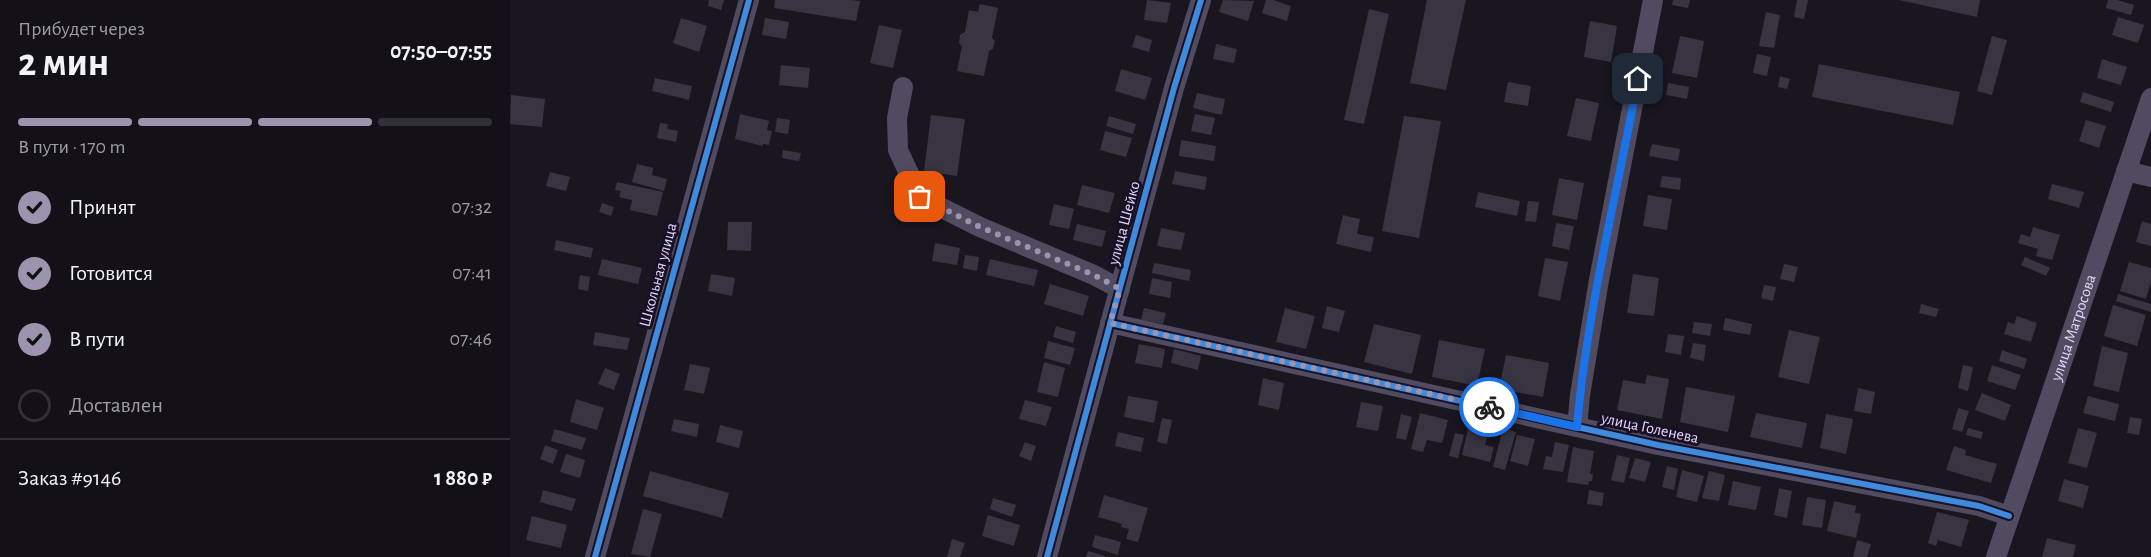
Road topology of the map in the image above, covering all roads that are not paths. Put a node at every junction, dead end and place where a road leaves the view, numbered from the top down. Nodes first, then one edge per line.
1 (749, 0) edge
2 (1201, 0) edge
3 (1653, 0) edge
4 (903, 87) dead end
5 (2151, 98) edge
6 (2126, 171) junction
7 (2151, 177) edge
8 (1120, 289) junction
9 (1110, 323) junction
10 (1577, 427) junction
11 (2009, 516) junction
12 (595, 557) edge
13 (1047, 557) edge
14 (1996, 557) edge

1 - 12 street, Школьная улица
2 - 8 street, улица Шейко
3 - 10 street
4 - 8 street
5 - 6 street, улица Матросова
6 - 7 street
6 - 11 street, улица Матросова
8 - 9 street, улица Шейко
9 - 10 street, улица Голенева
9 - 13 street, улица Шейко
10 - 11 street, улица Голенева
11 - 14 street, улица Матросова

